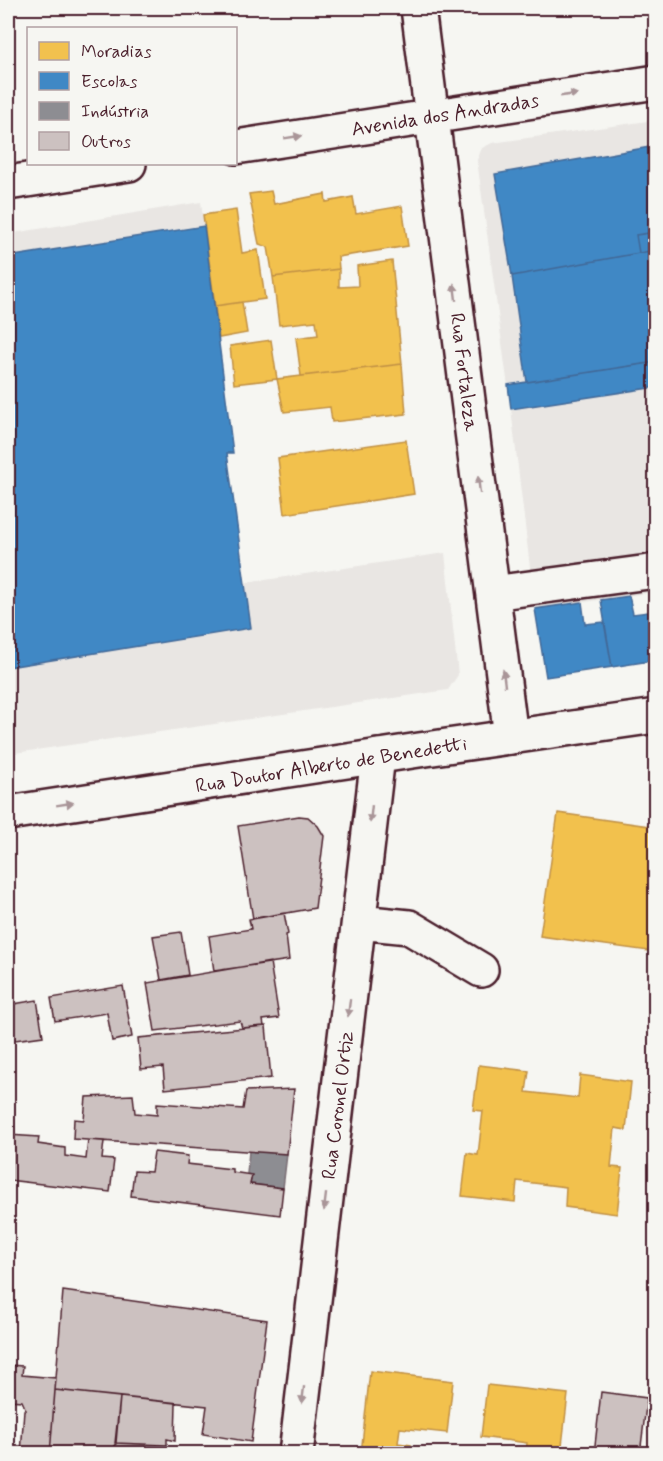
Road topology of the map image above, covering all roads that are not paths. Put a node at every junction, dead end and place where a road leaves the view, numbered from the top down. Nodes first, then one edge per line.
1 (418, 8) edge
2 (656, 82) edge
3 (432, 116) junction
4 (237, 147) edge
5 (123, 165) edge
6 (8, 183) edge
7 (656, 571) edge
8 (493, 593) junction
9 (656, 716) edge
10 (511, 736) junction
11 (378, 756) junction
12 (8, 813) edge
13 (359, 922) junction
14 (481, 970) dead end
15 (296, 1454) edge

1 - 3 street, Rua Fortaleza
3 -> 2 street, Avenida dos Andradas
4 -> 3 street, Avenida dos Andradas
8 -> 3 street, Rua Fortaleza
5 - 6 street
7 - 8 street
10 -> 8 street, Rua Fortaleza
9 - 10 street, Rua Doutor Alberto de Benedetti
10 - 11 street, Rua Doutor Alberto de Benedetti
12 -> 11 street, Rua Doutor Alberto de Benedetti
11 -> 13 street, Rua Coronel Ortiz
13 - 14 street
13 -> 15 street, Rua Coronel Ortiz

